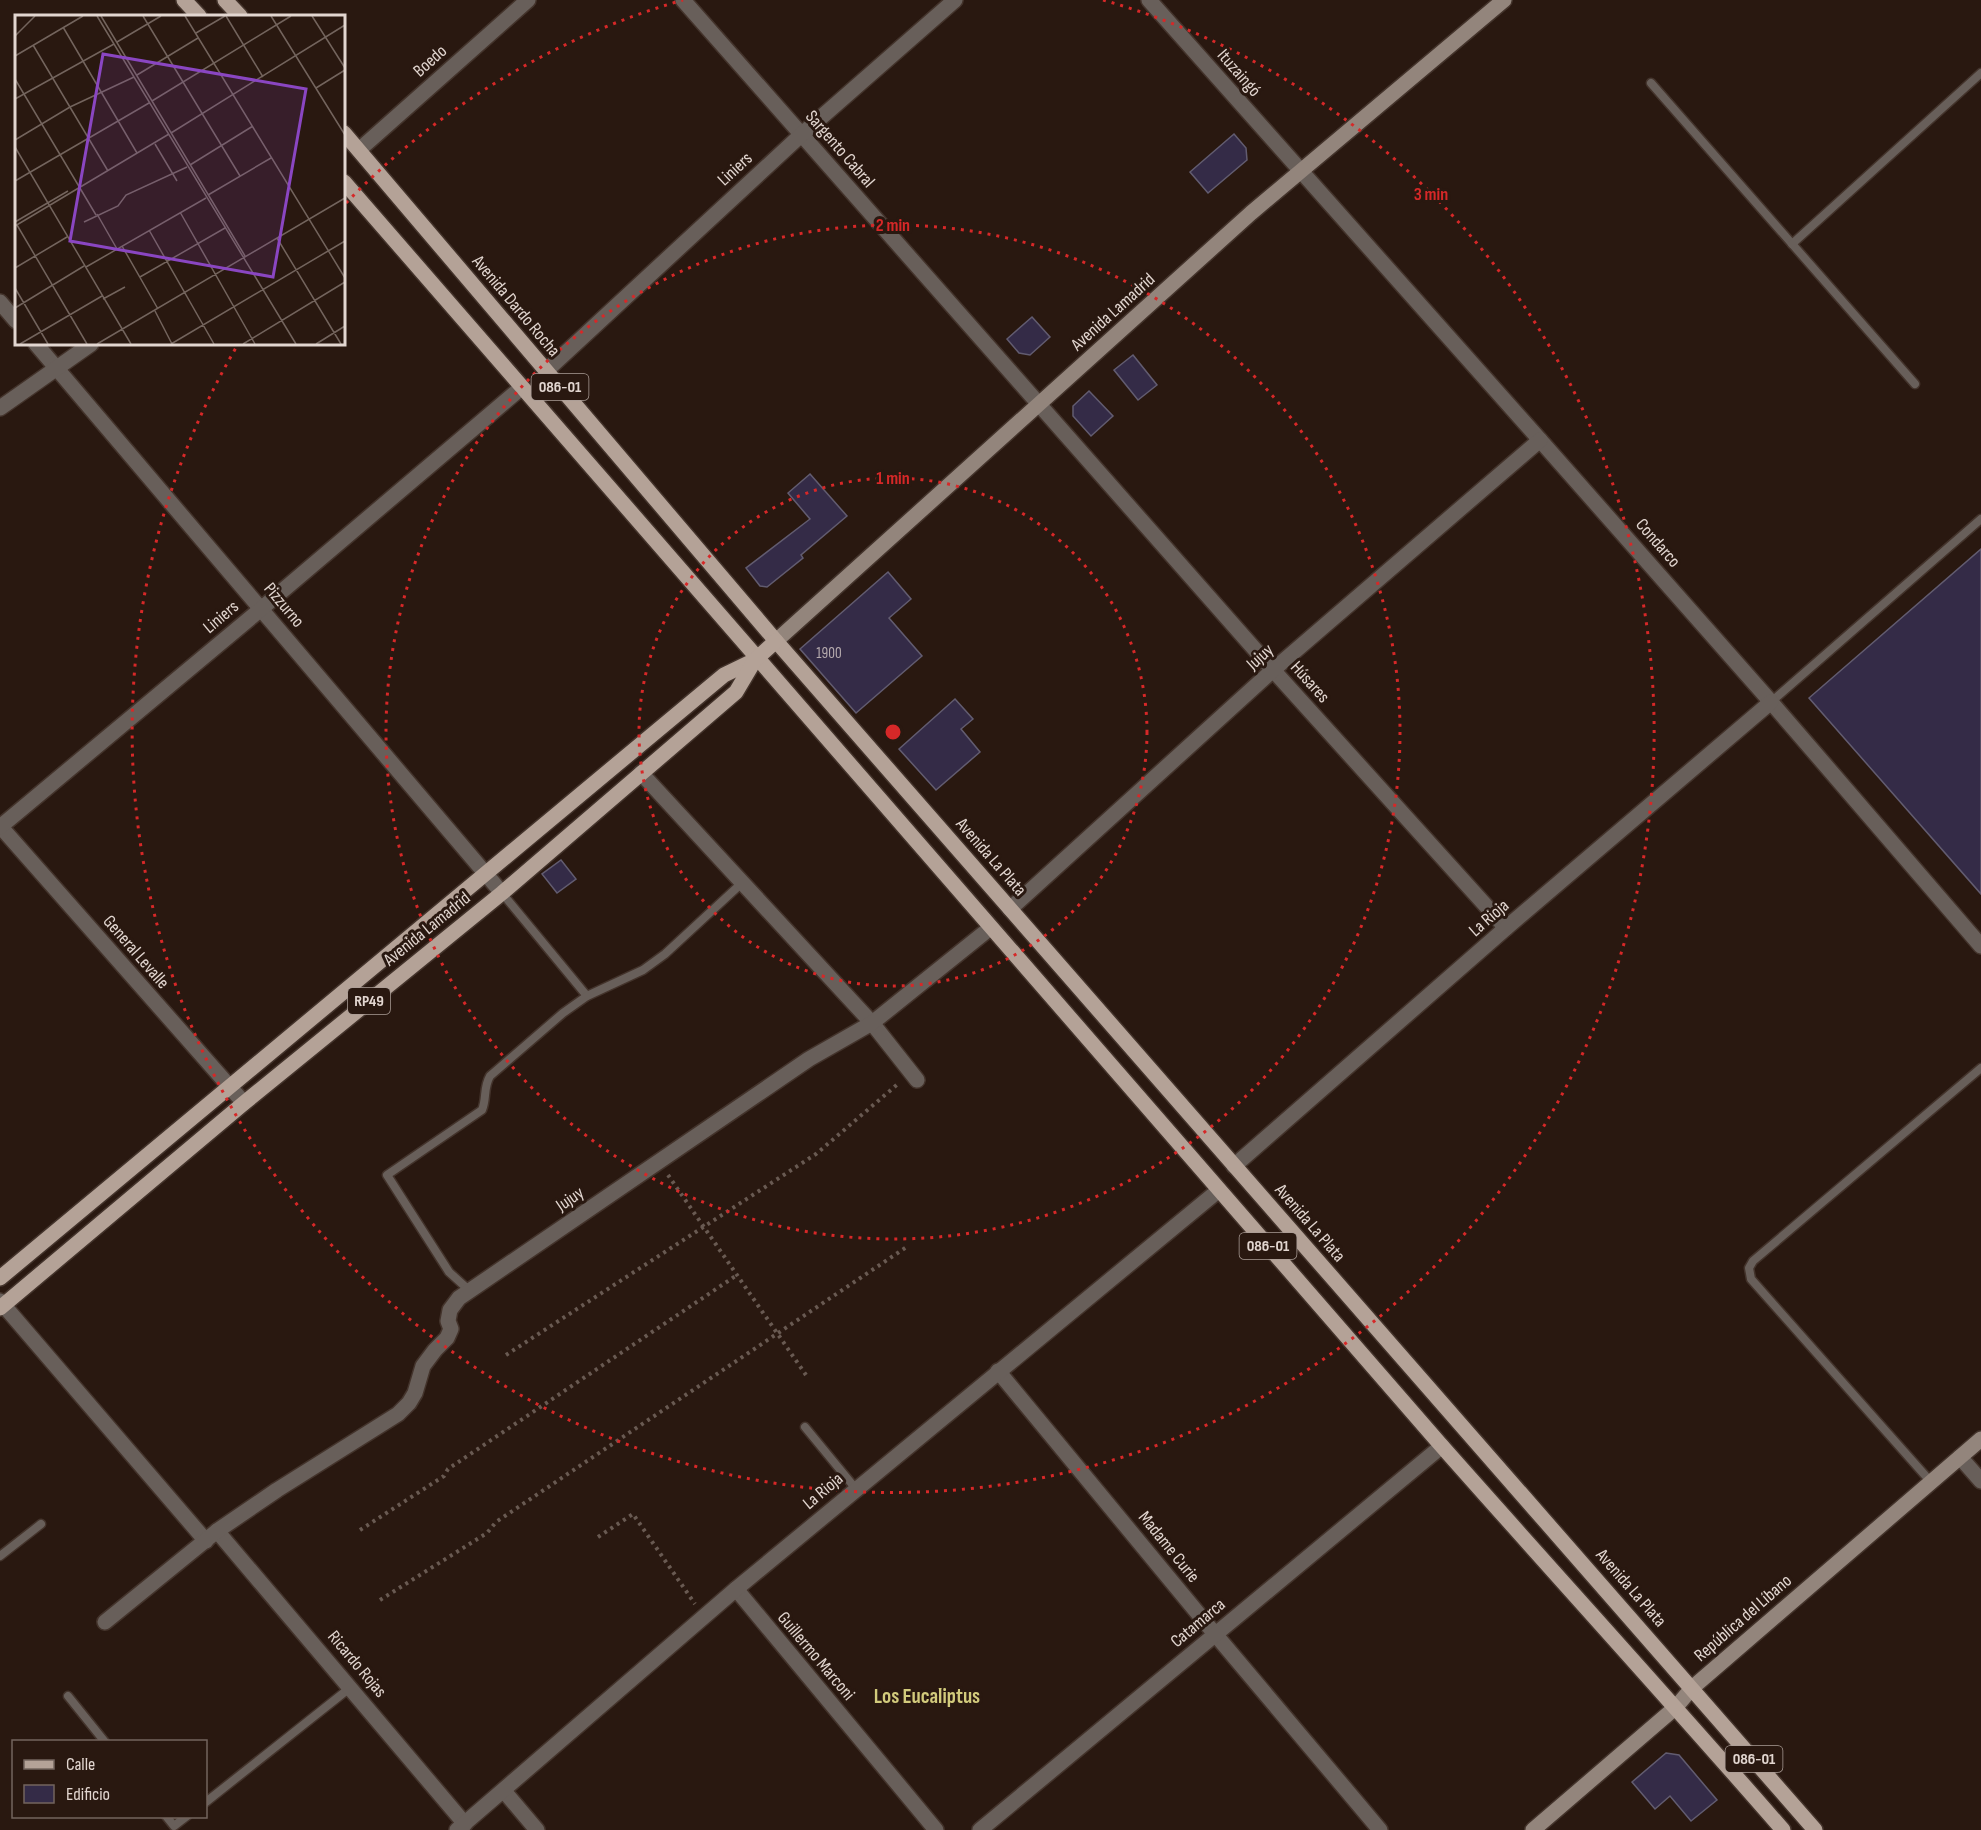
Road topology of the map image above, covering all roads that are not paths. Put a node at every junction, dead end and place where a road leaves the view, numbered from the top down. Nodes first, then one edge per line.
1 (184, 0) edge
2 (225, 0) edge
3 (528, 0) edge
4 (683, 0) edge
5 (955, 0) edge
6 (1149, 0) edge
7 (1504, 0) edge
8 (197, 15) edge
9 (239, 15) edge
10 (1981, 73) edge
11 (1651, 83) dead end
12 (345, 134) edge
13 (801, 135) junction
14 (359, 150) junction
15 (1301, 170) junction
16 (345, 183) edge
17 (1792, 244) junction
18 (0, 302) edge
19 (15, 320) edge
20 (37, 345) edge
21 (90, 345) edge
22 (57, 368) junction
23 (546, 371) junction
24 (1915, 384) dead end
25 (521, 388) junction
26 (1040, 404) junction
27 (0, 408) edge
28 (1540, 440) junction
29 (1981, 519) edge
30 (261, 609) junction
31 (776, 641) junction
32 (756, 660) junction
33 (1274, 670) junction
34 (1771, 702) junction
35 (641, 773) junction
36 (0, 826) edge
37 (486, 874) junction
38 (743, 882) junction
39 (502, 893) junction
40 (1010, 909) junction
41 (1506, 928) junction
42 (989, 929) junction
43 (1981, 946) edge
44 (587, 996) junction
45 (872, 1023) junction
46 (1981, 1068) edge
47 (913, 1076) road end
48 (228, 1086) junction
49 (244, 1103) junction
50 (1234, 1166) junction
51 (1219, 1190) junction
52 (0, 1278) edge
53 (470, 1291) junction
54 (2, 1304) edge
55 (998, 1371) junction
56 (805, 1427) dead end
57 (1981, 1439) edge
58 (1442, 1446) junction
59 (1960, 1457) junction
60 (1981, 1481) edge
61 (1931, 1482) junction
62 (856, 1489) junction
63 (41, 1524) dead end
64 (212, 1536) junction
65 (0, 1556) edge
66 (736, 1589) junction
67 (105, 1622) dead end
68 (1215, 1634) junction
69 (351, 1687) junction
70 (1692, 1688) junction
71 (68, 1696) dead end
72 (1676, 1707) junction
73 (103, 1740) edge
74 (504, 1791) junction
75 (207, 1801) edge
76 (167, 1818) edge
77 (185, 1818) edge
78 (461, 1827) edge
79 (537, 1830) edge
80 (936, 1830) edge
81 (980, 1830) edge
82 (1380, 1830) edge
83 (1533, 1830) edge
84 (1783, 1830) edge
85 (1815, 1830) edge

1 - 8 main road
2 - 9 main road
3 - 14 street, Boedo
4 - 13 street, Sargento Cabral
5 - 13 street, Liniers
6 - 15 street, Ituzaingó
7 - 15 street, Avenida Lamadrid / RP49
10 - 17 lane
11 - 17 lane
12 - 14 main road, Avenida Dardo Rocha / 086-01
13 - 23 street, Liniers
13 - 26 street, Sargento Cabral
14 - 23 main road, Avenida Dardo Rocha / 086-01
15 - 26 street, Avenida Lamadrid / RP49
15 - 28 street, Condarco
16 - 25 main road, 086-01
17 - 24 lane
18 - 19 street
20 - 22 street, Pizzurno
21 - 22 street
22 - 27 street
22 - 30 street, Pizzurno
23 - 31 main road, Avenida Dardo Rocha / 086-01
25 - 30 street, Liniers
25 - 32 main road, 086-01
26 - 31 street, Avenida Lamadrid / RP49
26 - 33 street, Húsares
28 - 33 street, Jujuy
28 - 34 street, Condarco
29 - 34 lane
30 - 36 street, Liniers
30 - 37 street, Pizzurno
31 - 32 main road, Avenida Lamadrid / RP49
31 - 40 main road, Avenida La Plata / 086-01
32 - 35 main road, Avenida Lamadrid / RP49
32 - 37 main road, Avenida Lamadrid / RP49
32 - 42 main road, 086-01
33 - 40 street, Jujuy
33 - 41 street, Húsares
34 - 41 street, La Rioja
34 - 43 street, Condarco
35 - 38 street
35 - 39 main road, Avenida Lamadrid / RP49
36 - 48 street, General Levalle
37 - 39 street, Pizzurno
37 - 48 main road, Avenida Lamadrid / RP49
38 - 44 lane
38 - 45 street
39 - 44 lane
39 - 49 main road, Avenida Lamadrid / RP49
40 - 50 main road, Avenida La Plata / 086-01
41 - 50 street, La Rioja
42 - 45 street, Jujuy
42 - 51 main road, 086-01
44 - 53 lane
45 - 47 street
45 - 53 street, Jujuy
46 - 61 lane
48 - 49 street, General Levalle
48 - 52 main road, Avenida Lamadrid / RP49
49 - 54 main road, Avenida Lamadrid / RP49
50 - 70 main road, Avenida La Plata / 086-01
51 - 55 street, La Rioja
51 - 58 main road, 086-01
53 - 64 street, Jujuy
54 - 64 street, Ricardo Rojas
55 - 62 street, La Rioja
55 - 68 street, Madame Curie
56 - 62 lane
57 - 59 street, República del Líbano
58 - 68 street, Catamarca
58 - 72 main road, 086-01
59 - 60 street
59 - 61 street, República del Líbano
61 - 70 street, República del Líbano
62 - 66 street, La Rioja
63 - 65 lane
64 - 67 street, Jujuy
64 - 69 street, Ricardo Rojas
66 - 74 street, La Rioja
66 - 80 street, Guillermo Marconi
68 - 81 street, Catamarca
68 - 82 street, Madame Curie
69 - 75 lane
69 - 78 street, Ricardo Rojas
70 - 72 street, República del Líbano
70 - 85 main road, Avenida La Plata / 086-01
71 - 73 lane
72 - 83 street, República del Líbano
72 - 84 main road, 086-01
74 - 78 street, La Rioja
74 - 79 street
76 - 77 lane

